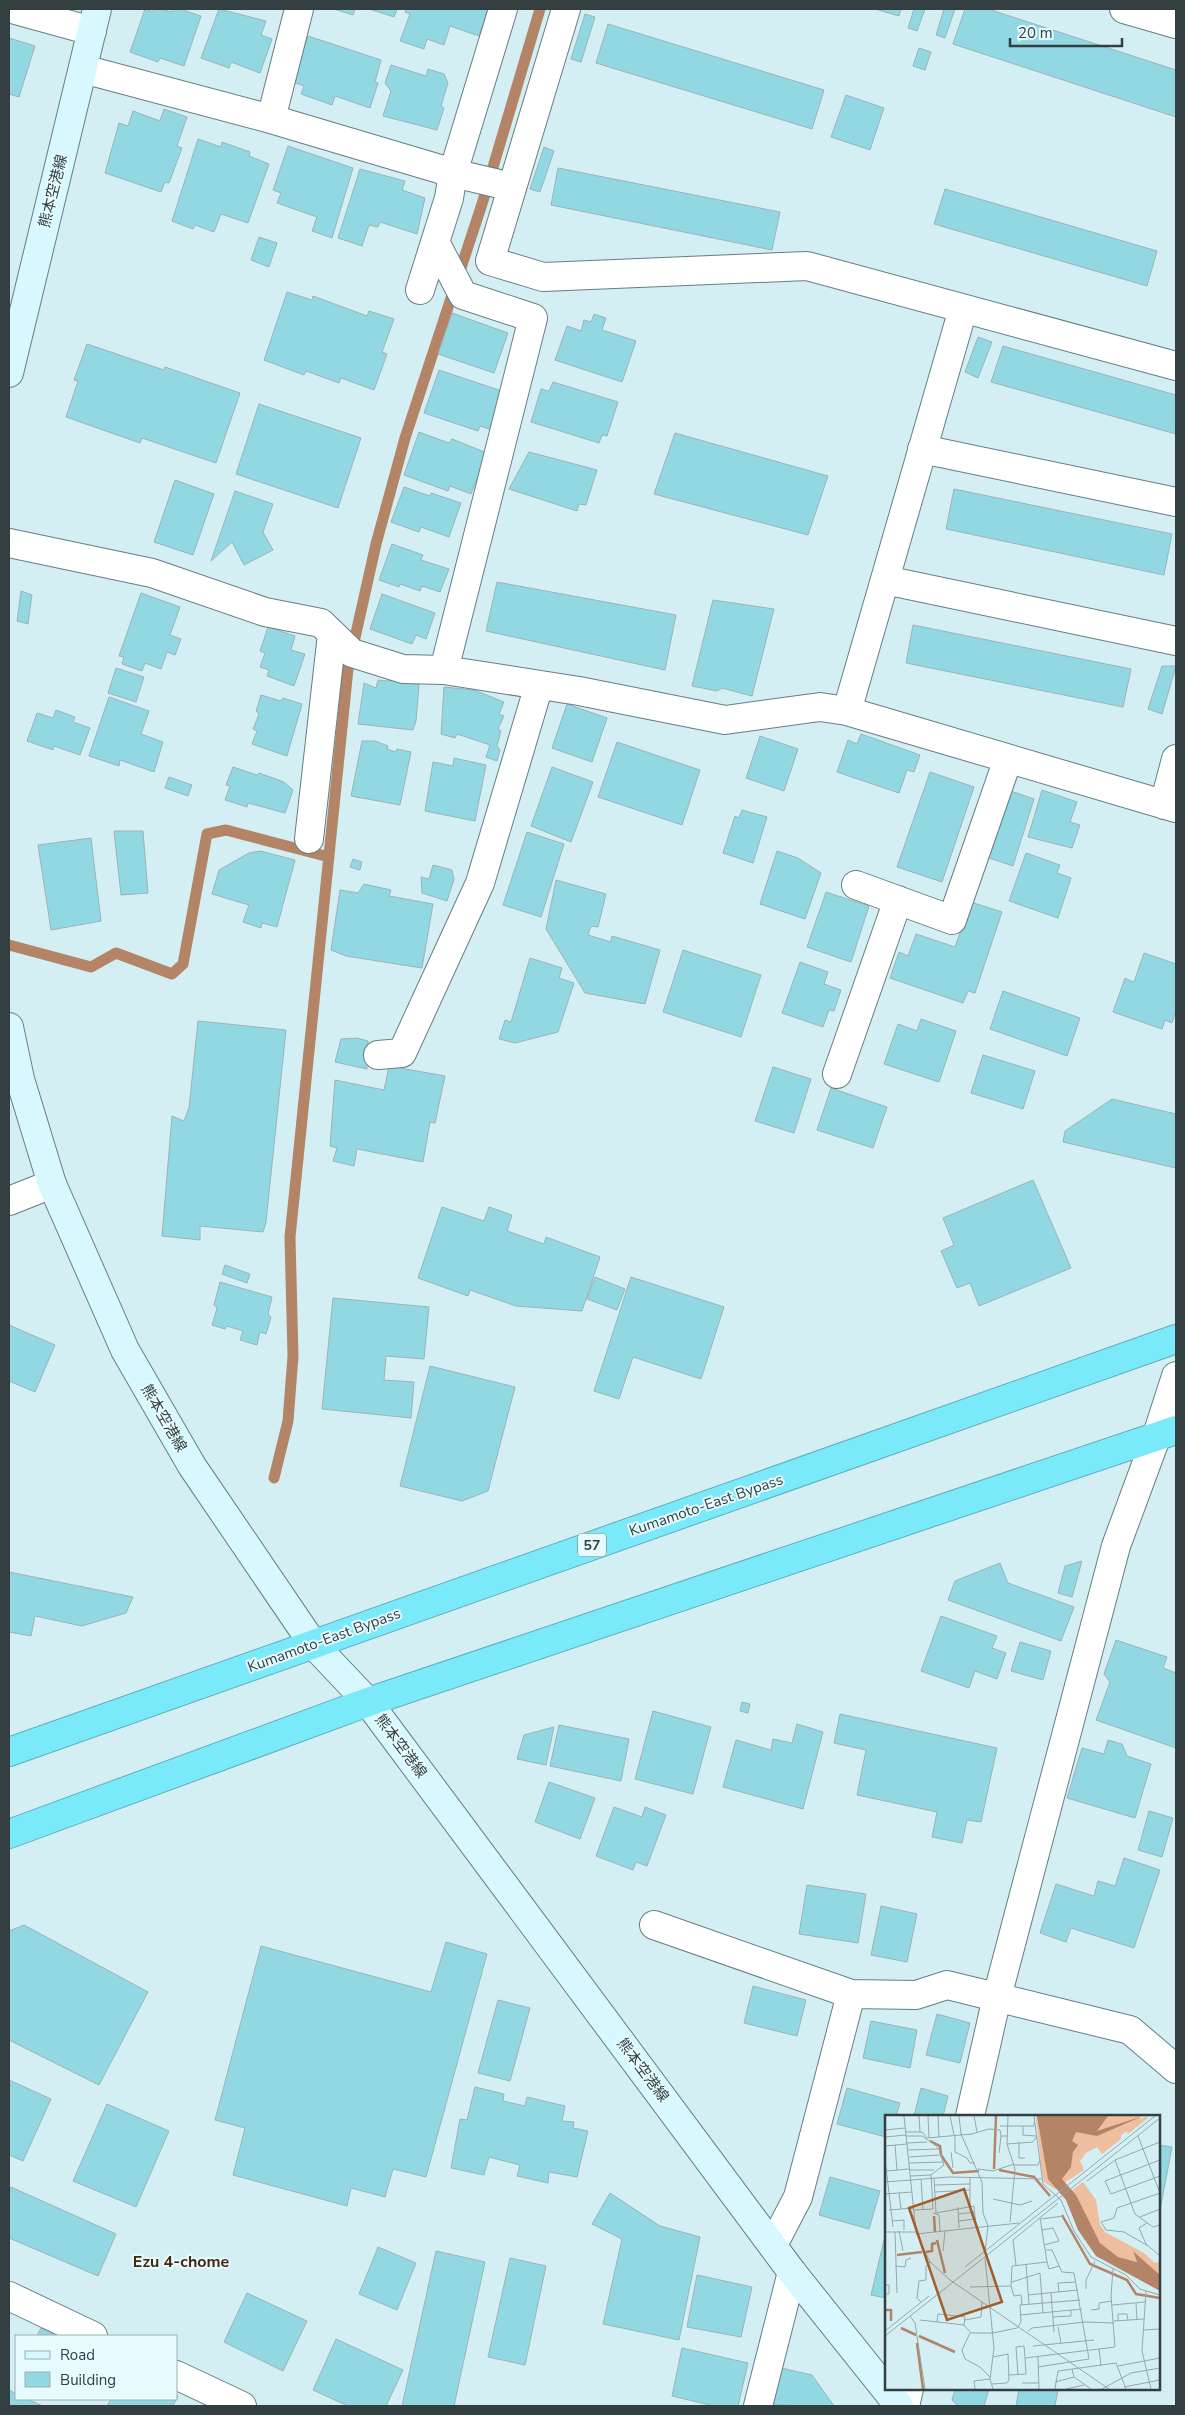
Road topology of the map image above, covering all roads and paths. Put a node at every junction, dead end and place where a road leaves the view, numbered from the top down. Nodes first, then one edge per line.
1 (12, 9) edge
2 (299, 9) edge
3 (504, 9) edge
4 (566, 9) edge
5 (1124, 9) edge
6 (94, 20) edge
7 (1176, 24) edge
8 (83, 69) junction
9 (271, 120) junction
10 (453, 173) junction
11 (512, 187) junction
12 (435, 242) junction
13 (420, 290) dead end
14 (963, 308) junction
15 (1176, 366) edge
16 (9, 373) edge
17 (922, 449) junction
18 (1176, 502) edge
19 (9, 543) edge
20 (885, 580) junction
21 (332, 634) junction
22 (1176, 641) edge
23 (444, 670) junction
24 (539, 685) junction
25 (847, 711) junction
26 (1008, 759) junction
27 (1176, 759) edge
28 (1170, 807) edge
29 (309, 839) dead end
30 (856, 885) dead end
31 (898, 900) junction
32 (9, 1028) edge
33 (378, 1055) dead end
34 (837, 1074) dead end
35 (52, 1184) junction
36 (9, 1201) edge
37 (1176, 1339) edge
38 (1176, 1376) edge
39 (1167, 1433) edge
40 (313, 1644) junction
41 (368, 1702) junction
42 (9, 1752) edge
43 (9, 1834) edge
44 (654, 1925) dead end
45 (851, 1994) junction
46 (997, 1997) junction
47 (1176, 2069) edge
48 (970, 2115) edge
49 (773, 2245) junction
50 (792, 2272) junction
51 (9, 2296) edge
52 (92, 2335) edge
53 (178, 2376) edge
54 (885, 2388) edge
55 (886, 2390) edge
56 (909, 2390) edge
57 (242, 2406) edge
58 (758, 2406) edge
59 (899, 2406) edge
60 (906, 2406) edge

1 - 6 street
2 - 9 street
3 - 10 street
4 - 11 street
5 - 7 street
6 - 8 main road, 熊本空港線
8 - 9 street
8 - 16 main road, 熊本空港線
9 - 10 street
10 - 11 street
10 - 12 street
11 - 14 street
12 - 13 street
12 - 23 street
14 - 15 street
14 - 17 street
17 - 18 street
17 - 20 street
19 - 21 street
20 - 22 street
20 - 25 street
21 - 23 street
21 - 29 street
23 - 24 street
24 - 25 street
24 - 33 street
25 - 26 street
26 - 28 street
26 - 31 street
27 - 28 street
30 - 31 street
31 - 34 street
32 - 35 main road, 熊本空港線
35 - 36 street
35 - 40 main road, 熊本空港線
37 - 40 highway, Kumamoto-East Bypass / 57
38 - 39 street
39 - 41 highway
39 - 46 street
40 - 41 main road, 熊本空港線
40 - 42 highway, Kumamoto-East Bypass / 57
41 - 43 highway
41 - 49 main road, 熊本空港線
44 - 45 street
45 - 46 street
45 - 49 street
46 - 47 street
46 - 48 street
49 - 50 main road, 熊本空港線
50 - 54 main road, 熊本空港線
50 - 58 street
51 - 52 street
53 - 57 street
55 - 59 main road, 熊本空港線
56 - 60 street

